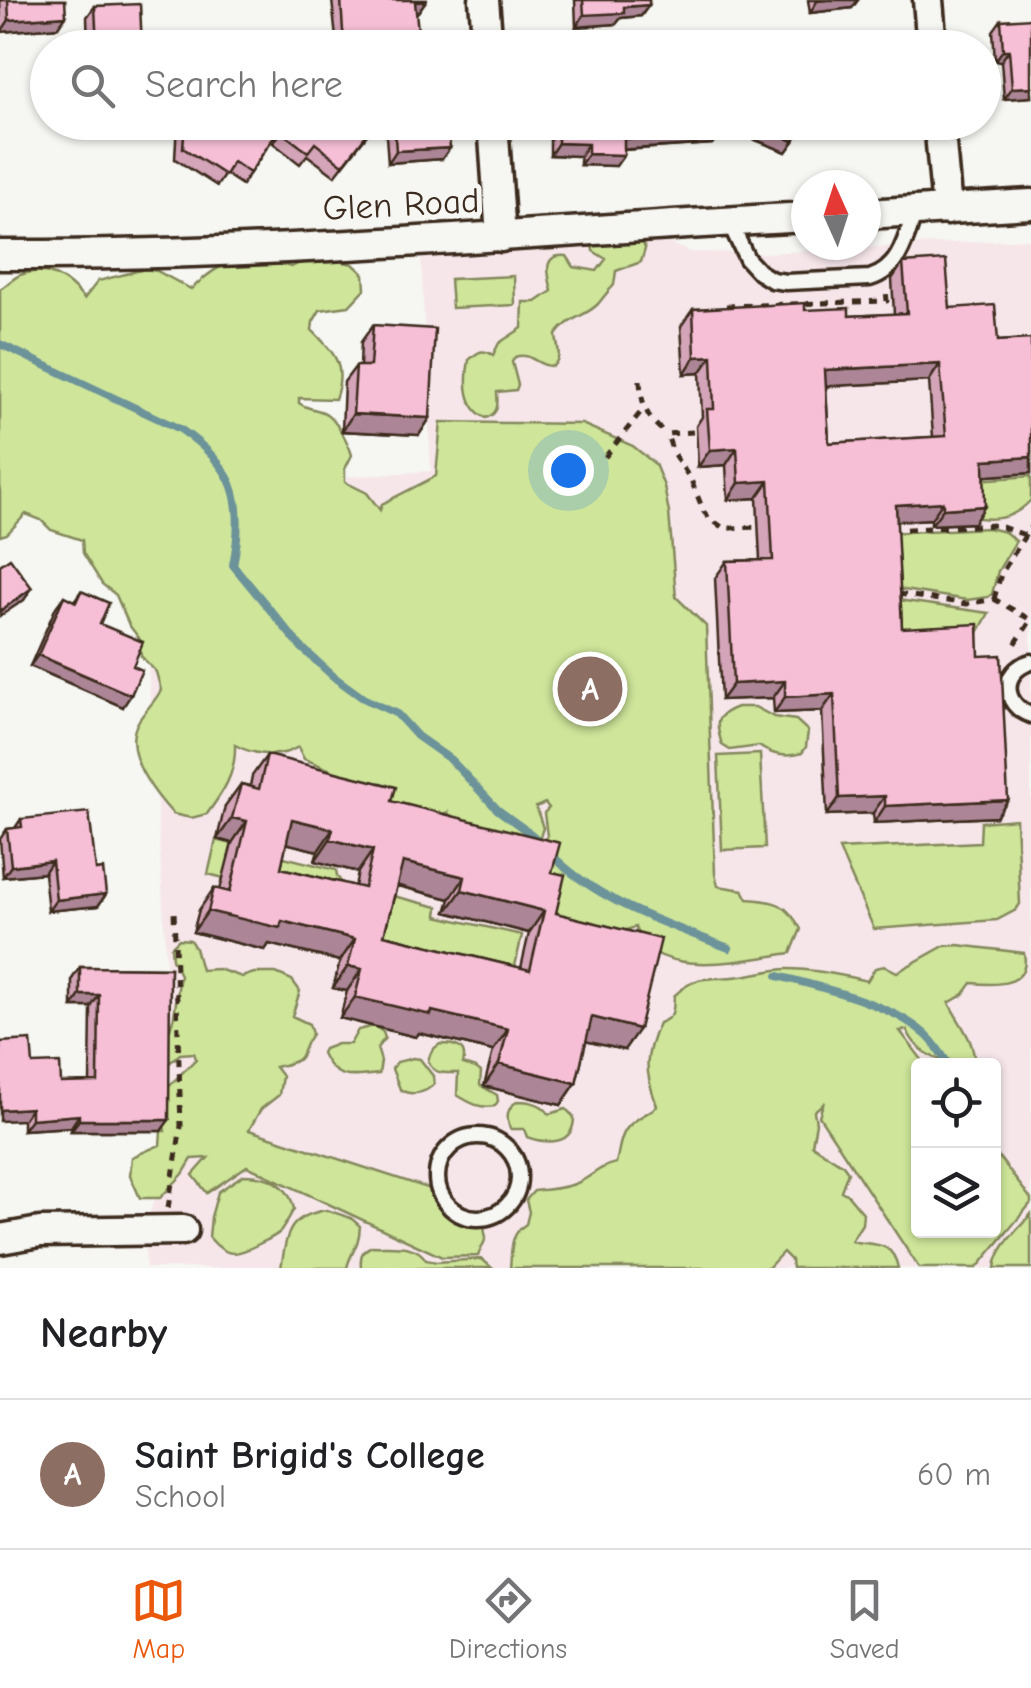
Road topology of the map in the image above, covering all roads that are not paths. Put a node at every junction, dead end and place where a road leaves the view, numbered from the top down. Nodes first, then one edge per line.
1 (484, 0) edge
2 (928, 0) edge
3 (486, 30) edge
4 (930, 30) edge
5 (494, 140) edge
6 (941, 140) edge
7 (1031, 204) edge
8 (947, 210) junction
9 (916, 211) junction
10 (881, 213) edge
11 (791, 218) edge
12 (729, 222) junction
13 (501, 237) junction
14 (0, 255) edge
15 (1031, 662) edge
16 (1031, 714) edge
17 (466, 1217) joint
18 (174, 1230) road end
19 (0, 1239) edge

1 - 3 street
2 - 4 street
5 - 13 street
6 - 8 street
7 - 8 street
8 - 9 street
9 - 10 street
9 - 12 lane
11 - 12 street, Glen Road
12 - 13 street, Glen Road
13 - 14 street, Glen Road
15 - 16 lane
17 - 17 lane
18 - 19 street

